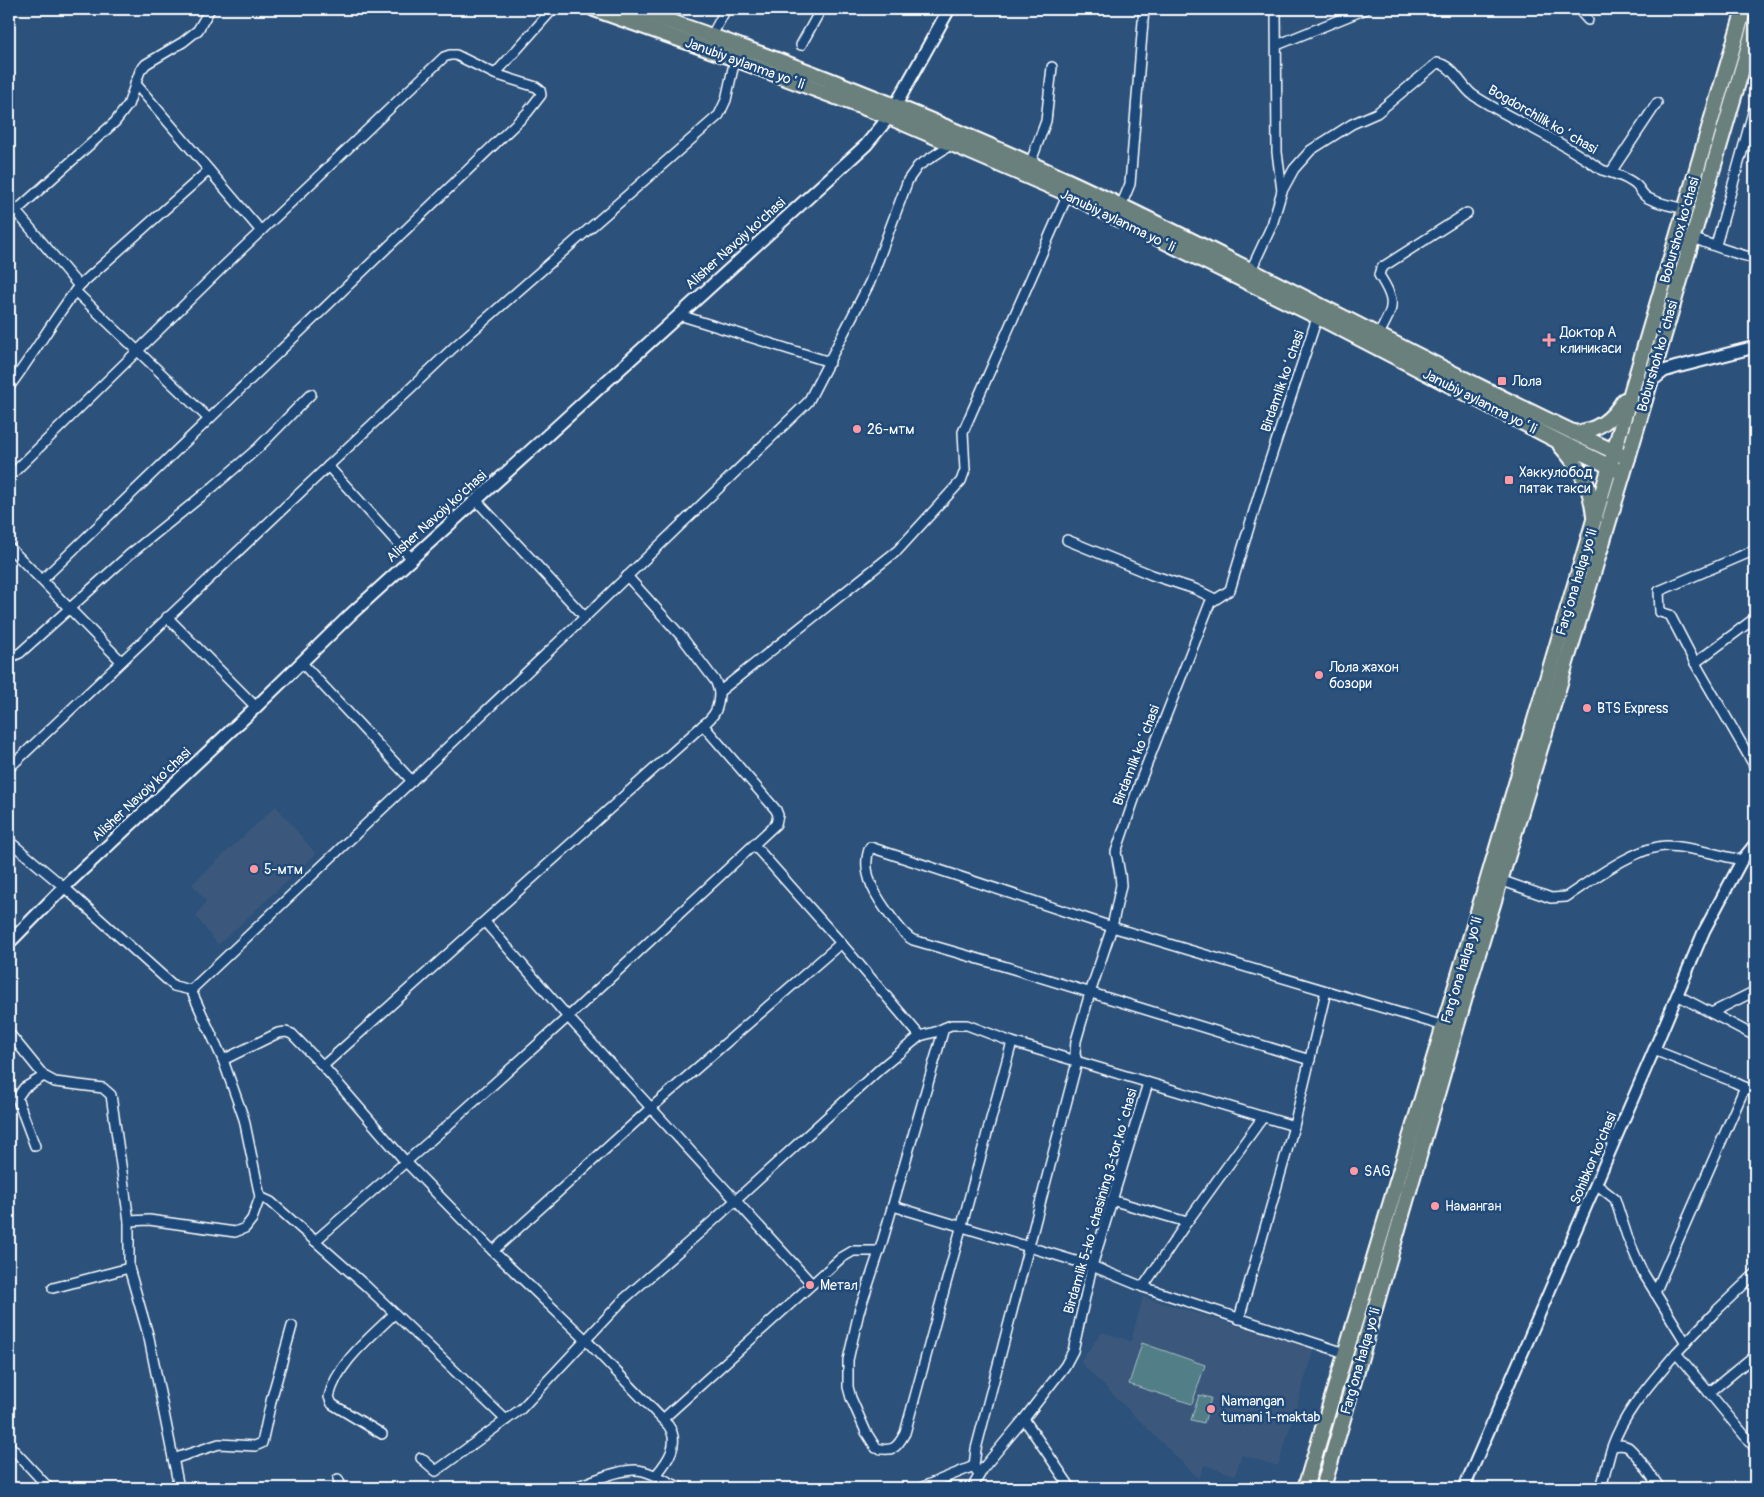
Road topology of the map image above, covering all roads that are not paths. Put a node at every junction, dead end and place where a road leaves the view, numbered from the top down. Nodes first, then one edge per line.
1 (210, 9) edge
2 (553, 9) edge
3 (594, 9) edge
4 (634, 9) edge
5 (726, 9) edge
6 (821, 9) edge
7 (948, 9) edge
8 (1144, 9) edge
9 (1276, 9) edge
10 (1366, 9) edge
11 (1578, 9) edge
12 (1744, 9) edge
13 (1588, 20) dead end
14 (1755, 25) edge
15 (712, 35) junction
16 (801, 45) dead end
17 (1277, 45) junction
18 (735, 59) junction
19 (1052, 67) dead end
20 (495, 74) junction
21 (135, 83) junction
22 (1657, 103) dead end
23 (1755, 105) edge
24 (892, 112) junction
25 (952, 144) junction
26 (1030, 164) junction
27 (209, 170) junction
28 (1611, 172) junction
29 (1282, 191) junction
30 (1068, 194) junction
31 (9, 203) edge
32 (1121, 206) junction
33 (1685, 209) junction
34 (16, 212) junction
35 (1467, 213) dead end
36 (9, 222) edge
37 (261, 231) junction
38 (1692, 238) junction
39 (1716, 245) junction
40 (1755, 258) edge
41 (1251, 270) junction
42 (77, 288) junction
43 (1320, 312) junction
44 (680, 315) junction
45 (1378, 336) junction
46 (1755, 347) edge
47 (138, 350) junction
48 (830, 362) junction
49 (1648, 384) junction
50 (9, 387) edge
51 (1632, 387) junction
52 (311, 394) dead end
53 (209, 419) junction
54 (1574, 433) junction
55 (1554, 439) junction
56 (1614, 451) junction
57 (1628, 458) junction
58 (328, 466) junction
59 (1610, 466) junction
60 (1623, 473) junction
61 (9, 477) edge
62 (476, 500) junction
63 (1595, 521) junction
64 (1067, 540) dead end
65 (9, 547) edge
66 (1755, 550) edge
67 (412, 559) junction
68 (627, 576) junction
69 (42, 580) junction
70 (1214, 599) junction
71 (70, 609) junction
72 (167, 617) junction
73 (585, 618) junction
74 (1755, 618) edge
75 (9, 658) edge
76 (121, 661) junction
77 (301, 662) junction
78 (1695, 663) junction
79 (718, 692) junction
80 (256, 707) junction
81 (703, 725) junction
82 (1755, 767) edge
83 (9, 768) edge
84 (412, 781) junction
85 (9, 840) edge
86 (1755, 844) edge
87 (754, 845) junction
88 (1742, 860) junction
89 (1500, 880) junction
90 (64, 887) junction
91 (485, 922) junction
92 (1112, 927) junction
93 (9, 943) edge
94 (841, 943) junction
95 (191, 990) junction
96 (1326, 991) junction
97 (1755, 991) edge
98 (1090, 993) junction
99 (1678, 995) junction
100 (1711, 1013) junction
101 (568, 1017) junction
102 (1444, 1026) junction
103 (944, 1028) junction
104 (9, 1033) edge
105 (920, 1036) junction
106 (1755, 1036) edge
107 (1012, 1042) junction
108 (1654, 1050) junction
109 (223, 1060) junction
110 (1310, 1060) junction
111 (1078, 1062) junction
112 (323, 1066) junction
113 (44, 1076) junction
114 (1148, 1083) junction
115 (1745, 1087) junction
116 (1755, 1092) edge
117 (651, 1108) junction
118 (1263, 1117) junction
119 (1294, 1126) junction
120 (35, 1146) dead end
121 (404, 1161) junction
122 (1596, 1184) junction
123 (260, 1197) junction
124 (1111, 1200) junction
125 (735, 1201) junction
126 (893, 1206) junction
127 (129, 1221) junction
128 (1186, 1222) junction
129 (961, 1227) junction
130 (315, 1241) junction
131 (1028, 1246) junction
132 (493, 1251) junction
133 (879, 1251) junction
134 (1092, 1266) junction
135 (129, 1268) junction
136 (1755, 1274) edge
137 (812, 1284) junction
138 (1143, 1287) junction
139 (53, 1288) dead end
140 (1655, 1293) junction
141 (394, 1314) junction
142 (1239, 1319) junction
143 (292, 1326) dead end
144 (586, 1339) junction
145 (1686, 1343) junction
146 (1345, 1353) junction
147 (1676, 1353) junction
148 (1755, 1356) edge
149 (1709, 1393) junction
150 (663, 1419) junction
151 (1024, 1419) junction
152 (506, 1420) junction
153 (382, 1434) dead end
154 (9, 1445) edge
155 (1613, 1446) junction
156 (1755, 1448) edge
157 (421, 1458) dead end
158 (173, 1459) junction
159 (974, 1466) junction
160 (656, 1475) junction
161 (979, 1475) junction
162 (338, 1479) dead end
163 (49, 1488) edge
164 (179, 1488) edge
165 (342, 1488) edge
166 (572, 1488) edge
167 (682, 1488) edge
168 (920, 1488) edge
169 (972, 1488) edge
170 (1071, 1488) edge
171 (1305, 1488) edge
172 (1323, 1488) edge
173 (1464, 1488) edge
174 (1601, 1488) edge
175 (1660, 1488) edge

1 - 21 street
2 - 20 street
3 - 18 main road, Janubiy aylanma yoʻli
4 - 15 main road, Janubiy aylanma yoʻli
5 - 15 street
6 - 16 street
7 - 24 main road, Alisher Navoiy ko'chasi
8 - 32 street
9 - 17 street
10 - 17 street
11 - 13 street
12 - 33 main road, Boburshox ko'chasi
14 - 38 main road, Boburshoh koʻchasi
15 - 24 main road, Janubiy aylanma yoʻli
17 - 29 street
18 - 24 main road, Janubiy aylanma yoʻli
18 - 58 street
19 - 26 street
20 - 37 street
20 - 53 street
21 - 27 street
21 - 34 street
22 - 28 street
23 - 39 street
24 - 25 main road, Janubiy aylanma yoʻli
24 - 26 main road, Janubiy aylanma yoʻli
24 - 44 main road, Alisher Navoiy ko'chasi
25 - 30 main road, Janubiy aylanma yoʻli
25 - 48 street
26 - 32 main road, Janubiy aylanma yoʻli
27 - 37 street
27 - 42 street
28 - 29 street, Bogdorchilik koʻchasi
28 - 33 street, Bogdorchilik koʻchasi
29 - 41 street, Bogdorchilik koʻchasi
30 - 43 main road, Janubiy aylanma yoʻli
30 - 79 street
31 - 34 street
32 - 41 main road, Janubiy aylanma yoʻli
33 - 51 main road, Boburshox ko'chasi
34 - 36 street
34 - 42 street
35 - 45 street
37 - 47 street
38 - 39 street
38 - 49 main road, Boburshoh koʻchasi
39 - 40 street
41 - 43 main road, Janubiy aylanma yoʻli
42 - 47 street
42 - 50 street
43 - 45 main road, Janubiy aylanma yoʻli
43 - 55 main road, Janubiy aylanma yoʻli
43 - 70 street, Birdamlik koʻchasi
44 - 48 street
44 - 62 main road, Alisher Navoiy ko'chasi
45 - 54 main road, Janubiy aylanma yoʻli
46 - 49 main road
47 - 53 street
47 - 61 street
48 - 68 street
49 - 57 main road, Boburshoh koʻchasi
51 - 54 main road
51 - 56 main road, Boburshox ko'chasi
52 - 71 street
53 - 69 street
54 - 56 main road, Janubiy aylanma yoʻli
55 - 59 main road, Janubiy aylanma yoʻli
55 - 63 main road
56 - 57 main road, Janubiy aylanma yoʻli
56 - 59 main road, Farg‘ona halqa yo‘li
57 - 60 main road, Farg‘ona halqa yo‘li
58 - 67 street
58 - 72 street
59 - 60 main road, Janubiy aylanma yoʻli
59 - 63 main road, Farg‘ona halqa yo‘li
60 - 89 main road, Farg‘ona halqa yo‘li
62 - 67 main road, Alisher Navoiy ko'chasi
62 - 73 street
63 - 102 main road, Farg‘ona halqa yo‘li
64 - 70 street
65 - 69 street
66 - 78 street
67 - 77 main road, Alisher Navoiy ko'chasi
68 - 73 street
68 - 79 street
69 - 71 street
70 - 92 street, Birdamlik koʻchasi
71 - 75 street
71 - 76 street
72 - 76 street
72 - 80 street
73 - 84 street
74 - 78 street
76 - 83 street
77 - 80 main road, Alisher Navoiy ko'chasi
77 - 84 street
78 - 82 street
79 - 81 street
80 - 90 main road, Alisher Navoiy ko'chasi
81 - 87 street
81 - 91 street
84 - 95 street
85 - 90 street
86 - 88 street, Sohibkor ko'chasi
87 - 94 street
87 - 101 street
88 - 89 street
88 - 99 street, Sohibkor ko'chasi
89 - 172 main road, Farg‘ona halqa yo‘li
90 - 93 main road, Alisher Navoiy ko'chasi
90 - 95 street
91 - 101 street
91 - 112 street
92 - 96 street
92 - 98 street, Birdamlik koʻchasi
92 - 98 street
94 - 105 street
94 - 117 street
95 - 109 street
96 - 102 street
96 - 110 street
97 - 100 street
98 - 110 street
98 - 111 street, Birdamlik koʻchasi
99 - 100 street
99 - 108 street, Sohibkor ko'chasi
100 - 106 street
101 - 117 street
101 - 121 street
102 - 146 main road, Farg‘ona halqa yo‘li
103 - 105 street
103 - 107 street
103 - 126 street
104 - 113 street
105 - 125 street
107 - 111 street
107 - 129 street
108 - 115 street
108 - 122 street, Sohibkor ko'chasi
109 - 112 street
109 - 123 street
110 - 119 street
111 - 114 street
111 - 131 street, Birdamlik koʻchasi
112 - 121 street
113 - 120 street
113 - 127 street
114 - 118 street
114 - 124 street, Birdamlik 5-koʻchasining 3-tor koʻchasi
115 - 116 street
115 - 140 street
117 - 125 street
117 - 132 street
118 - 119 street
118 - 128 street
119 - 142 street
121 - 130 street
121 - 132 street
122 - 140 street
122 - 173 street, Sohibkor ko'chasi
123 - 127 street
123 - 130 street
124 - 128 street
124 - 134 street, Birdamlik 5-koʻchasining 3-tor koʻchasi
125 - 137 street
125 - 144 street
126 - 129 street
126 - 133 street
127 - 135 street
128 - 138 street
129 - 131 street
129 - 133 street
130 - 141 street
131 - 134 street
131 - 159 street, Birdamlik koʻchasi
132 - 144 street
133 - 137 street
134 - 138 street
134 - 151 street, Birdamlik 5-koʻchasining 3-tor koʻchasi
135 - 139 street
135 - 158 street
136 - 145 street
137 - 150 street
138 - 142 street
140 - 145 street
141 - 152 street
141 - 153 street
142 - 146 street
143 - 158 street
144 - 150 street
144 - 152 street
145 - 147 street
146 - 171 main road, Farg‘ona halqa yo‘li
147 - 149 street
147 - 155 street
148 - 149 street
149 - 156 street
150 - 160 street
151 - 161 street, Birdamlik 5-koʻchasining 3-tor koʻchasi
151 - 170 street
152 - 157 street
154 - 163 street
155 - 174 street
155 - 175 street
158 - 164 street
159 - 161 street
159 - 168 street
160 - 166 street
160 - 167 street
161 - 169 street, Birdamlik 5-koʻchasining 3-tor koʻchasi
162 - 165 street

